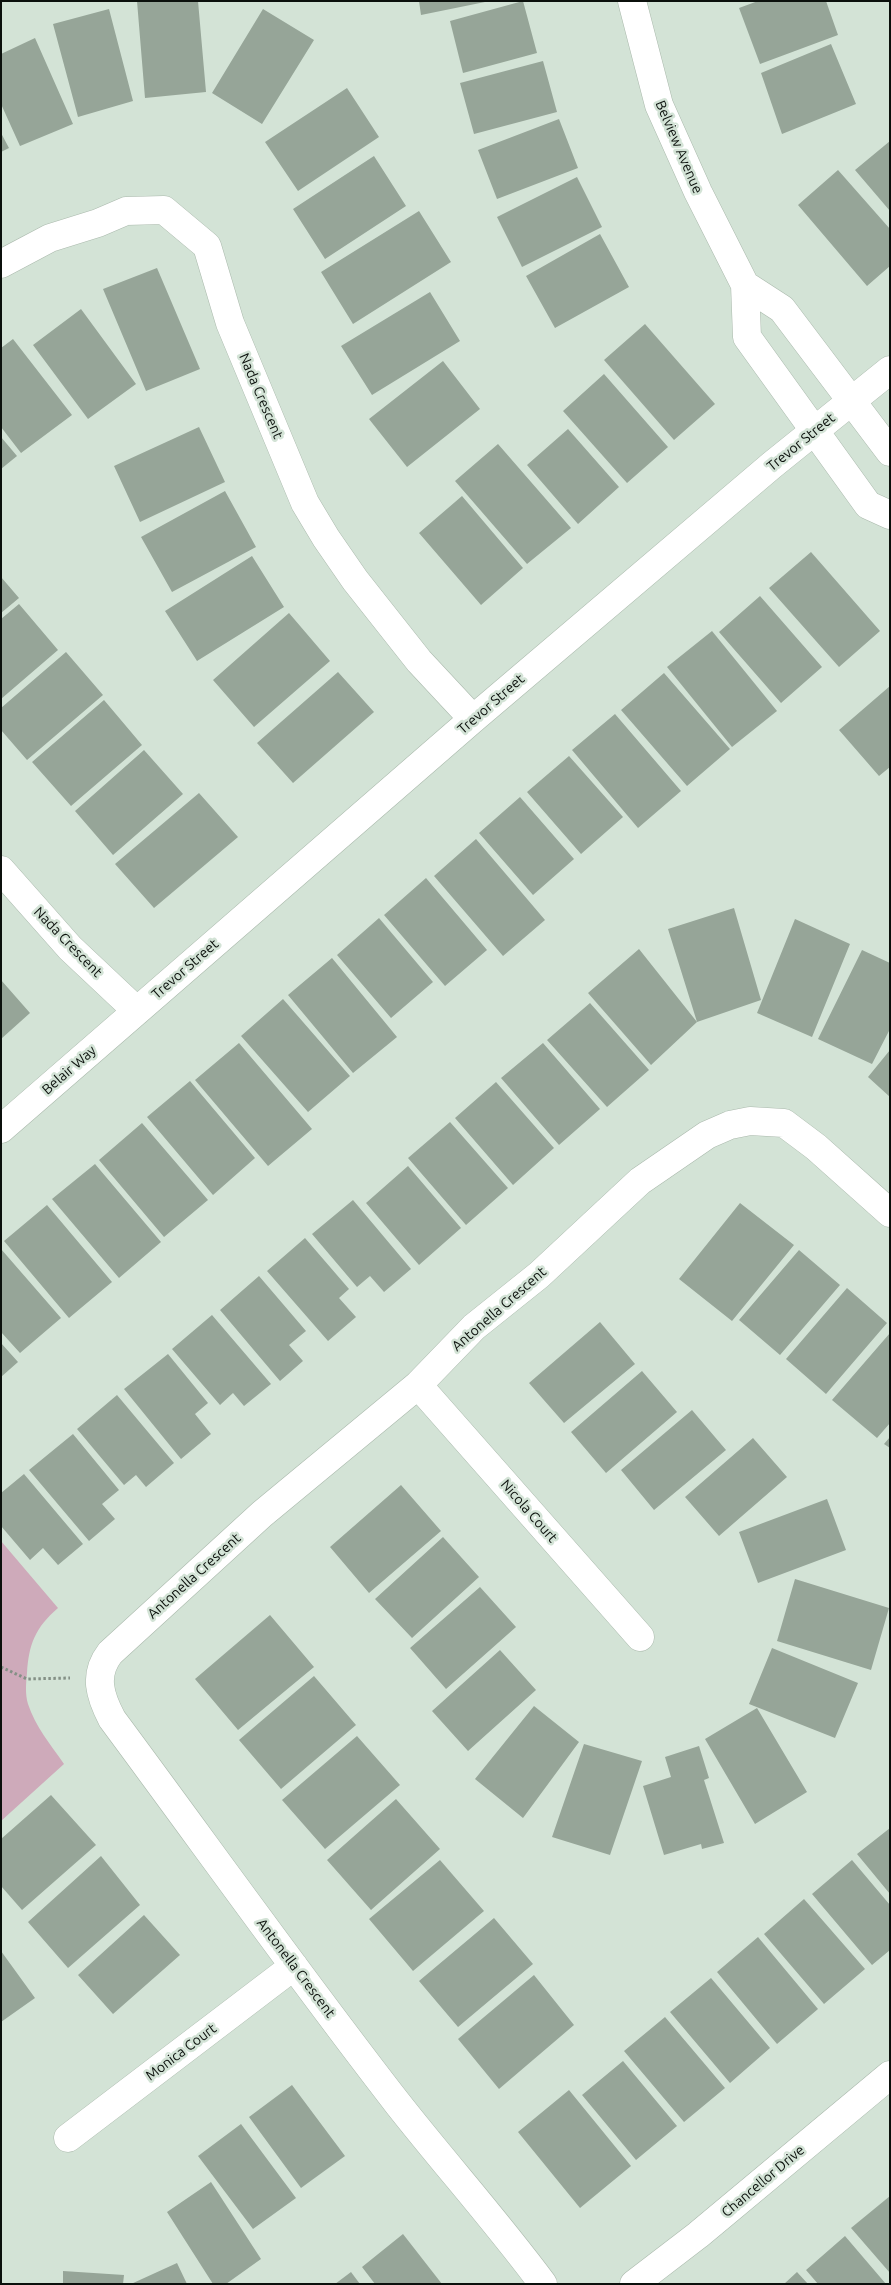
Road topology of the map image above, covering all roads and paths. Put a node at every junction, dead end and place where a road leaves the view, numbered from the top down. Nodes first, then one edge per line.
1 (632, 1) edge
2 (1, 264) edge
3 (745, 286) junction
4 (890, 370) edge
5 (851, 401) junction
6 (815, 430) junction
7 (890, 452) edge
8 (890, 514) edge
9 (473, 719) junction
10 (1, 870) edge
11 (137, 1011) junction
12 (1, 1129) edge
13 (890, 1213) edge
14 (418, 1385) junction
15 (640, 1637) dead end
16 (1, 1668) edge
17 (70, 1678) dead end
18 (294, 1966) junction
19 (890, 2075) edge
20 (68, 2138) dead end
21 (543, 2284) edge
22 (634, 2284) edge

1 - 3 street, Belview Avenue
2 - 9 street, Nada Crescent
3 - 5 street
3 - 6 street, Belview Avenue
4 - 5 street, Trevor Street
5 - 6 street, Trevor Street
5 - 7 street
6 - 8 street, Belview Avenue
6 - 9 street, Trevor Street
9 - 11 street, Trevor Street
10 - 11 street, Nada Crescent
11 - 12 street, Belair Way
13 - 14 street, Antonella Crescent
14 - 15 street, Nicola Court
14 - 18 street, Antonella Crescent
16 - 17 path
18 - 20 street, Monica Court
18 - 21 street, Antonella Crescent
19 - 22 street, Chancellor Drive

